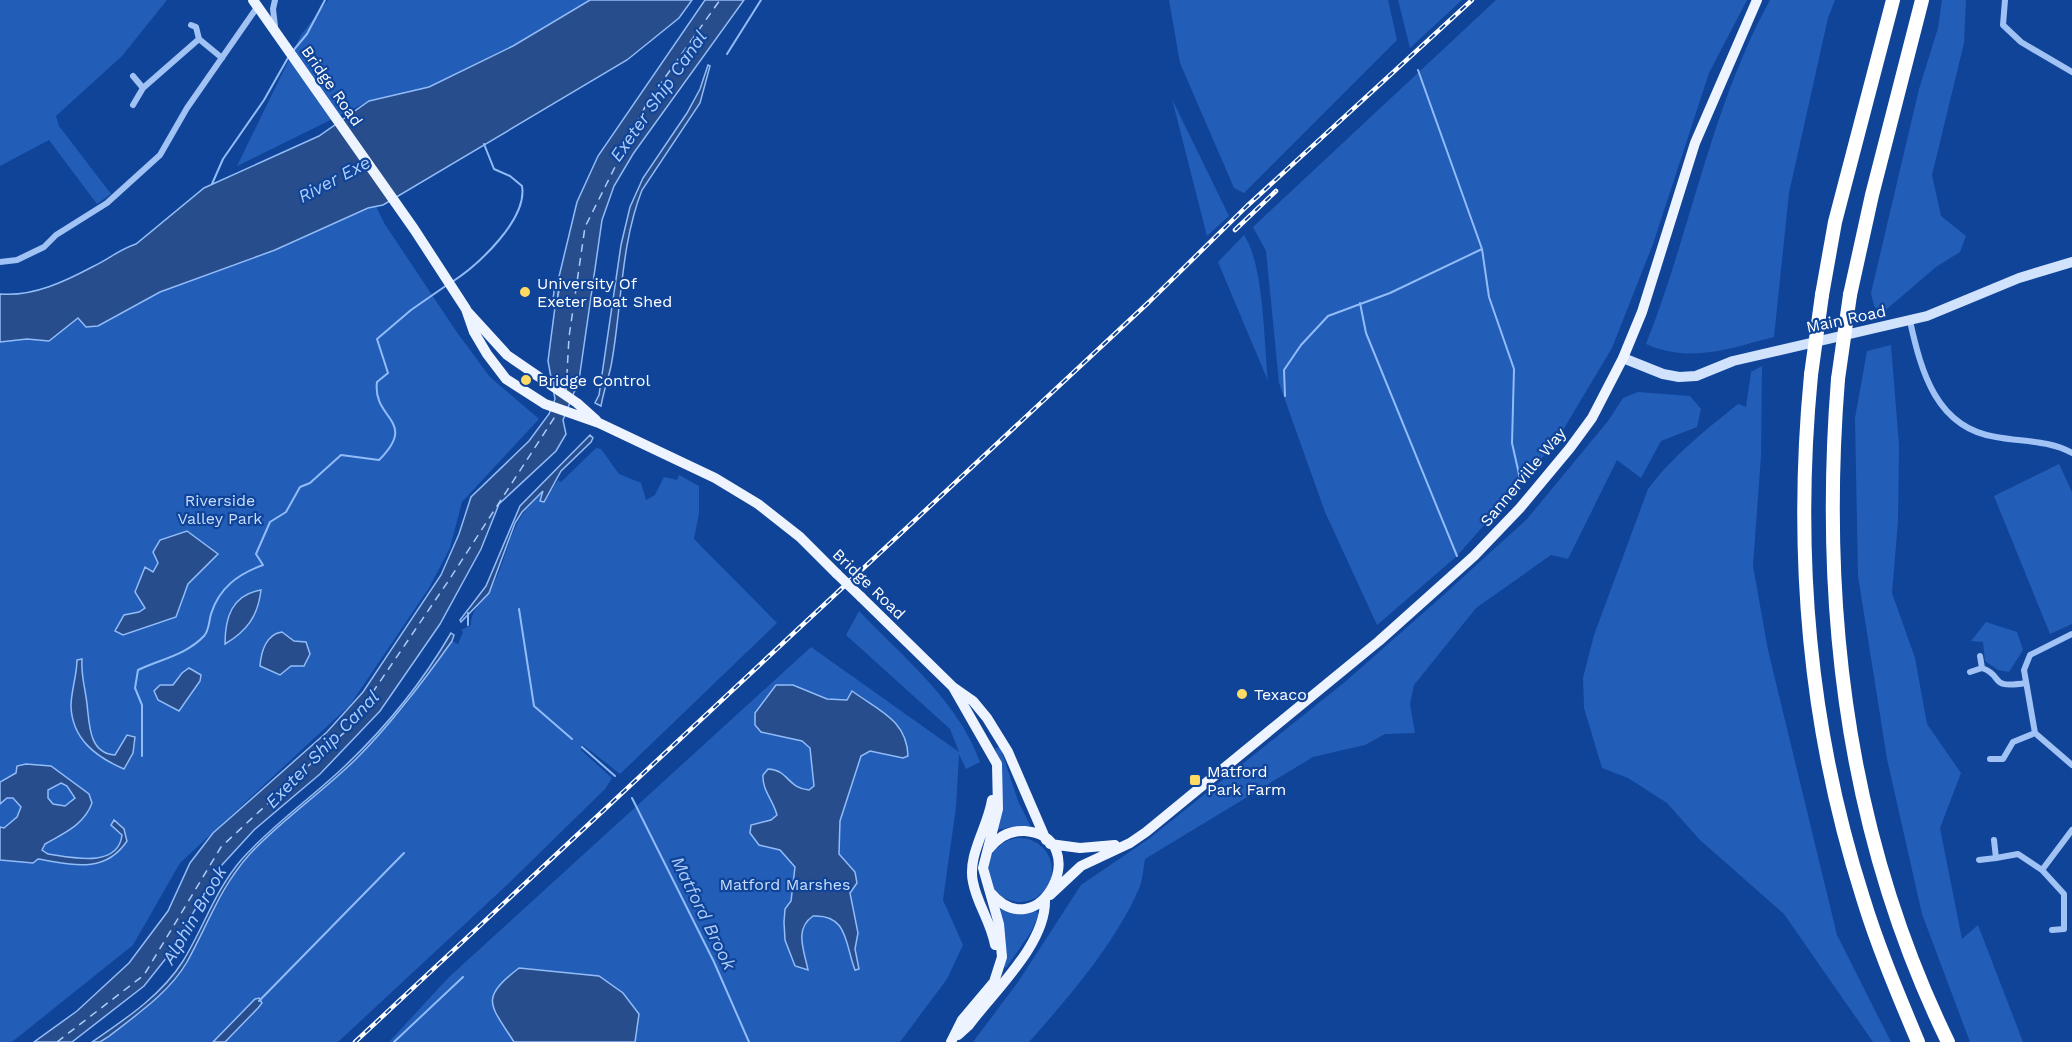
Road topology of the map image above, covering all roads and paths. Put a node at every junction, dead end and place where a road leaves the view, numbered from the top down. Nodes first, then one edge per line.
1 (275, 0) edge
2 (1757, 0) edge
3 (1893, 0) edge
4 (1922, 0) edge
5 (2005, 0) edge
6 (255, 3) edge
7 (191, 25) dead end
8 (277, 32) junction
9 (199, 39) junction
10 (222, 58) junction
11 (2072, 72) edge
12 (133, 76) dead end
13 (143, 88) junction
14 (133, 105) dead end
15 (0, 262) edge
16 (2072, 262) edge
17 (466, 309) junction
18 (1910, 321) junction
19 (1623, 357) junction
20 (599, 423) junction
21 (2072, 453) edge
22 (2072, 634) edge
23 (1980, 656) dead end
24 (1982, 668) junction
25 (1970, 672) dead end
26 (2026, 683) junction
27 (953, 687) junction
28 (2035, 733) junction
29 (988, 748) junction
30 (1990, 759) dead end
31 (2003, 759) junction
32 (2011, 765) dead end
33 (2072, 765) edge
34 (2072, 830) edge
35 (1994, 840) dead end
36 (1048, 842) junction
37 (1130, 843) junction
38 (985, 855) junction
39 (1996, 858) junction
40 (1979, 860) dead end
41 (2042, 870) junction
42 (988, 889) junction
43 (1047, 897) junction
44 (2072, 928) edge
45 (2064, 929) junction
46 (2052, 930) dead end
47 (979, 998) junction
48 (951, 1042) edge
49 (1918, 1042) edge
50 (1948, 1042) edge

1 - 8 street
2 - 19 main road, Sannerville Way
3 - 49 highway, bridge
4 - 50 highway, bridge
5 - 11 street
6 - 8 main road, Bridge Road
6 - 10 street
7 - 9 street
8 - 17 main road, Bridge Road
9 - 10 street
9 - 13 street
10 - 15 street
12 - 13 street
13 - 14 street
16 - 18 street, Main Road
17 - 20 main road, Bridge Road
17 - 20 main road, Bridge Road
18 - 19 street, Main Road
18 - 21 street
19 - 37 main road, Sannerville Way
20 - 27 main road, Bridge Road, bridge
22 - 26 street
23 - 24 street
24 - 25 street
24 - 26 street
26 - 28 street
27 - 29 main road
27 - 36 main road, Bridge Road
28 - 31 street
28 - 33 street
29 - 38 main road
29 - 47 main road
30 - 31 street
31 - 32 street
34 - 41 street
35 - 39 street
36 - 37 main road
36 - 38 main road
36 - 43 main road
37 - 43 main road, Sannerville Way
38 - 42 main road
39 - 40 street
39 - 41 street
41 - 45 street
42 - 43 main road
42 - 47 main road
43 - 48 main road
44 - 45 street
45 - 46 street
47 - 48 main road

